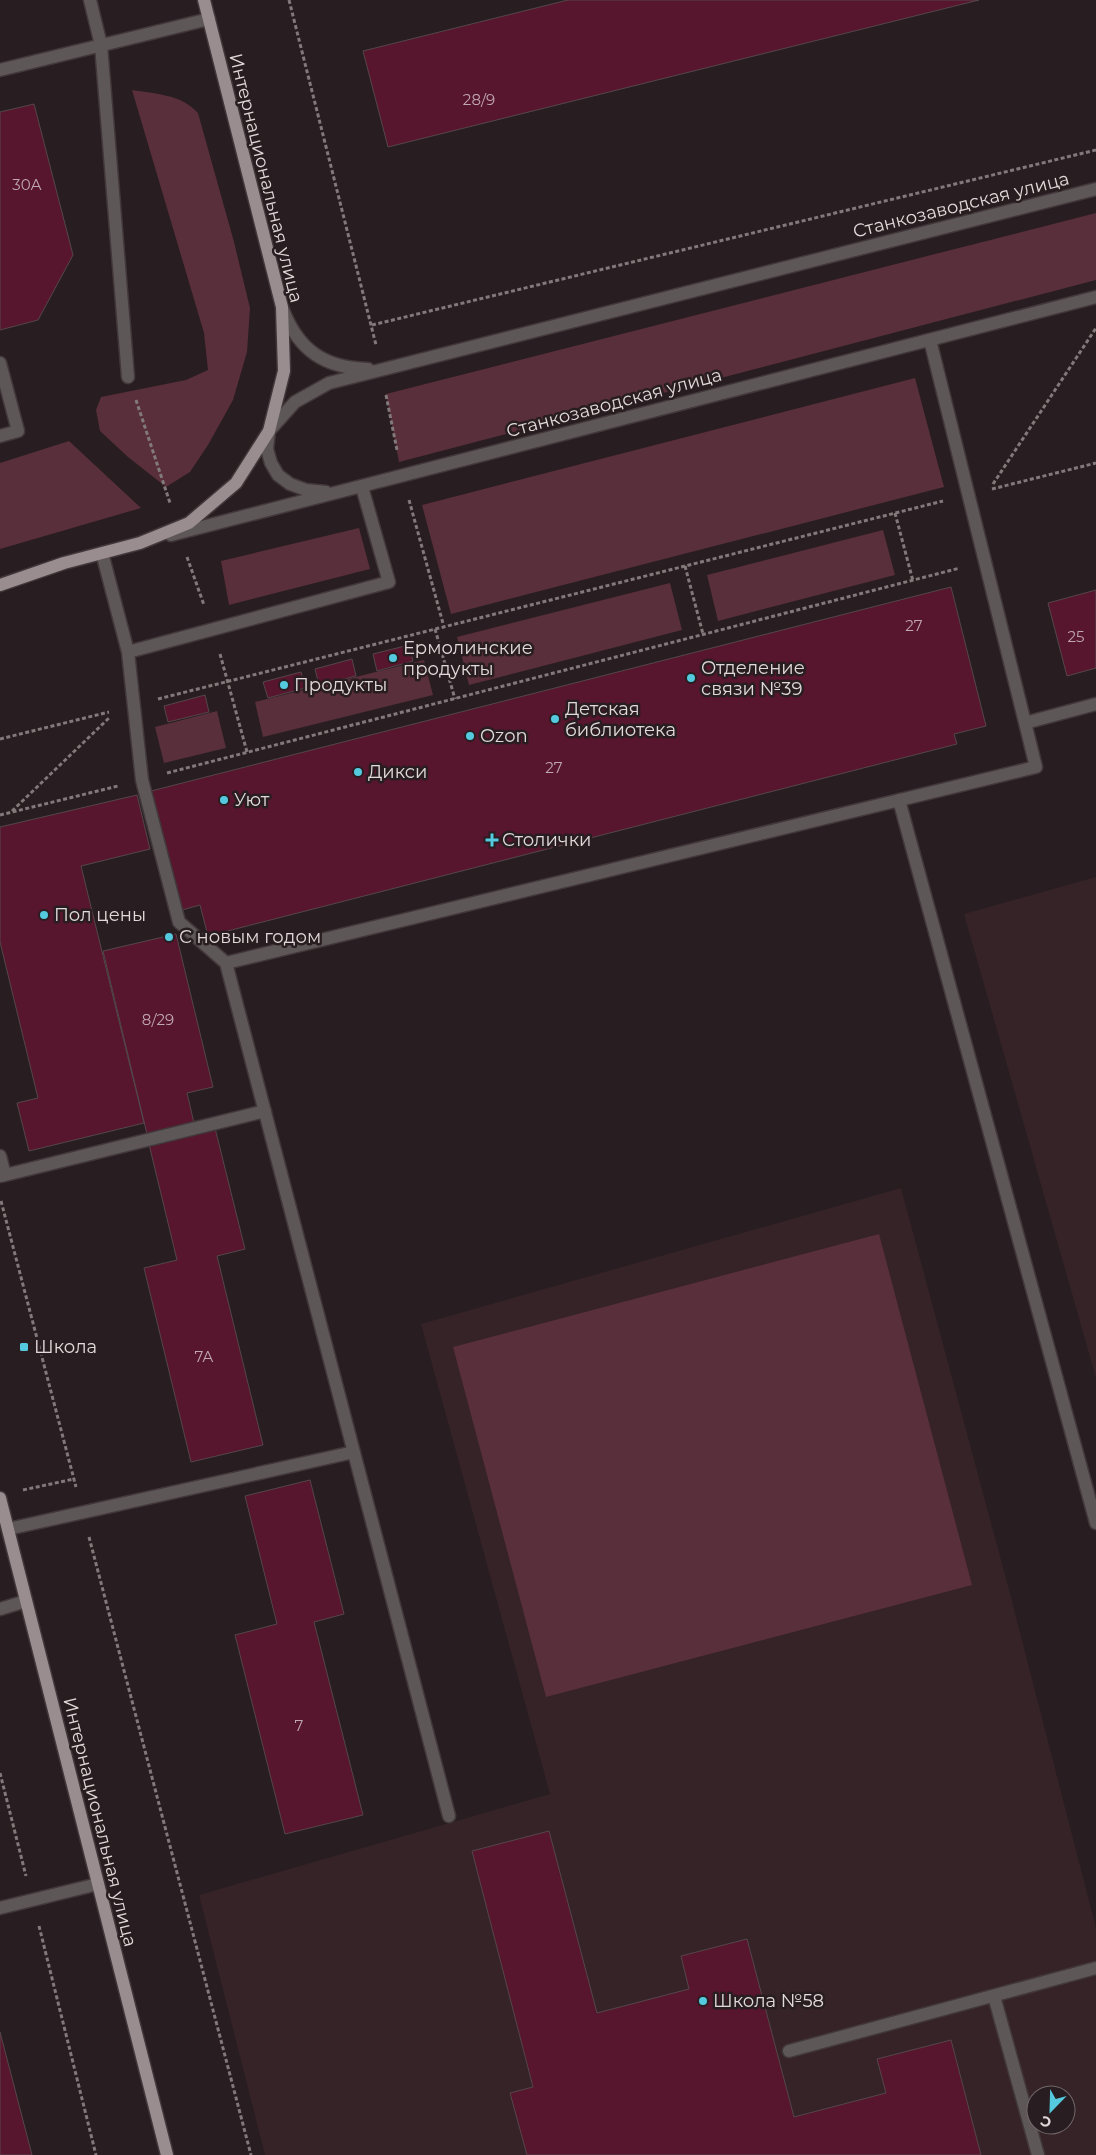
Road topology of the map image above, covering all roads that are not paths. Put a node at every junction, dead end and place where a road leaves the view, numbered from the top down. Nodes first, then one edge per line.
1 (90, 0) edge
2 (204, 0) edge
3 (209, 18) junction
4 (102, 45) junction
5 (0, 70) edge
6 (1096, 190) edge
7 (1096, 296) edge
8 (282, 307) junction
9 (930, 340) junction
10 (0, 363) edge
11 (381, 370) junction
12 (128, 377) dead end
13 (269, 431) junction
14 (0, 436) edge
15 (362, 487) junction
16 (338, 493) junction
17 (140, 543) junction
18 (102, 553) junction
19 (1, 584) edge
20 (128, 652) junction
21 (1096, 704) edge
22 (1025, 723) junction
23 (899, 800) junction
24 (226, 962) junction
25 (265, 1111) junction
26 (0, 1156) edge
27 (3, 1175) edge
28 (354, 1452) junction
29 (0, 1498) edge
30 (1096, 1523) edge
31 (8, 1529) junction
32 (26, 1601) junction
33 (0, 1609) edge
34 (449, 1816) dead end
35 (98, 1884) junction
36 (0, 1908) edge
37 (1096, 1968) edge
38 (994, 1996) junction
39 (789, 2051) dead end
40 (167, 2155) edge
41 (1038, 2155) edge

1 - 4 street
2 - 3 main road, Интернациональная улица
3 - 4 street
3 - 8 main road, Интернациональная улица
4 - 5 street
4 - 12 street
6 - 11 street, Станкозаводская улица
7 - 9 street, Станкозаводская улица
8 - 11 street
8 - 13 main road, Интернациональная улица
9 - 15 street, Станкозаводская улица
9 - 22 street
10 - 14 street
11 - 13 street, Станкозаводская улица
13 - 16 street
13 - 17 main road, Интернациональная улица
15 - 16 street, Станкозаводская улица
15 - 20 street
16 - 17 street, Станкозаводская улица
17 - 18 main road, Интернациональная улица
18 - 19 main road, Интернациональная улица
18 - 20 street
20 - 24 street
21 - 22 street
22 - 23 street
23 - 24 street
23 - 30 street
24 - 25 street
25 - 27 street
25 - 28 street
26 - 27 street
28 - 31 street
28 - 34 street
29 - 31 main road, Интернациональная улица
31 - 32 main road, Интернациональная улица
32 - 33 street
32 - 35 main road, Интернациональная улица
35 - 36 street
35 - 40 main road, Интернациональная улица
37 - 38 street
38 - 39 street
38 - 41 street

